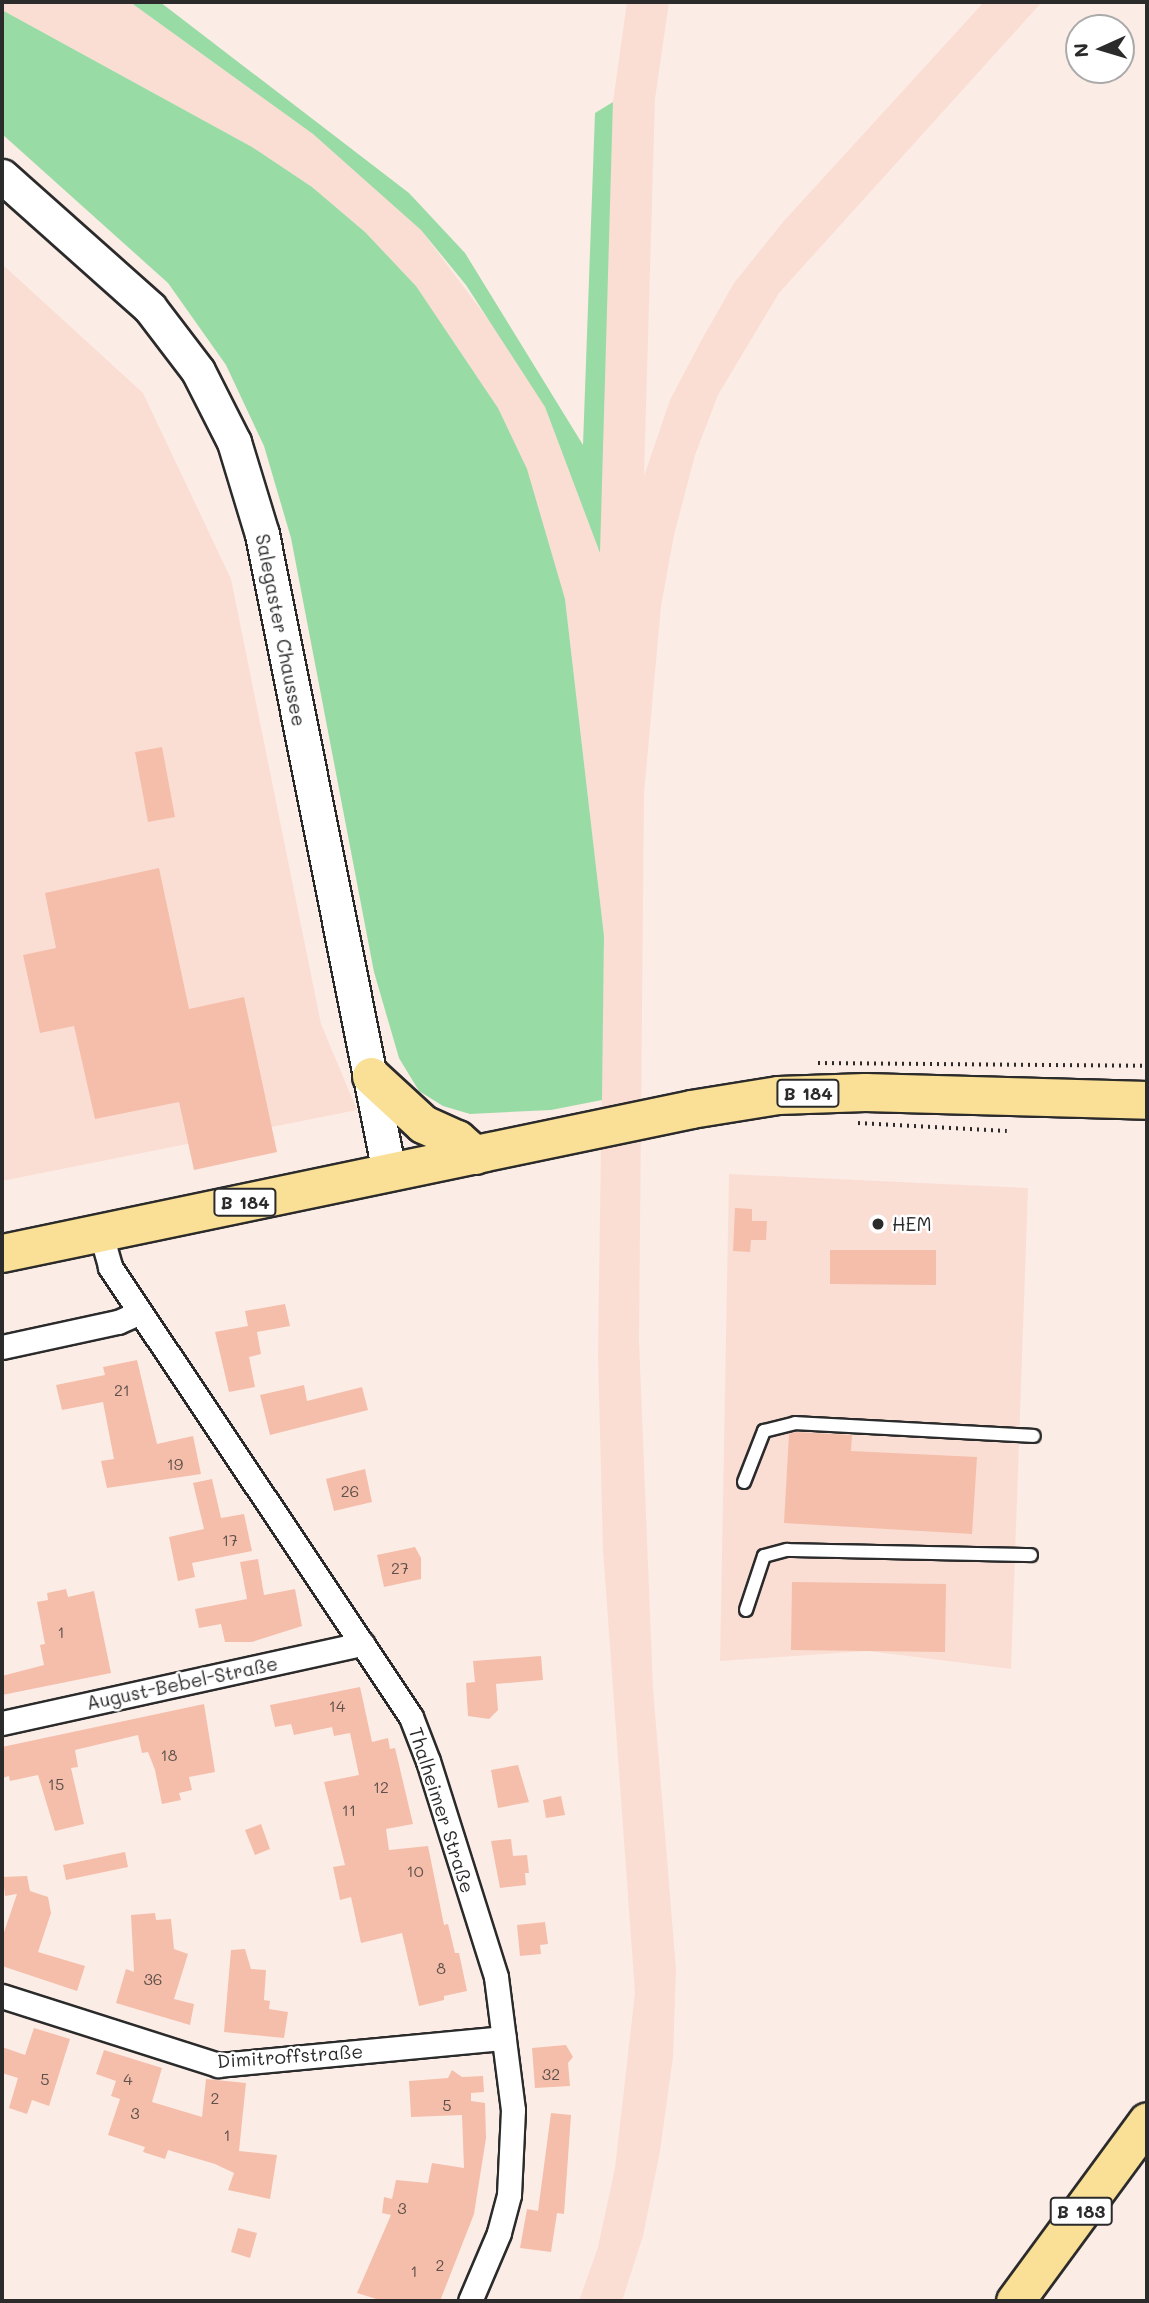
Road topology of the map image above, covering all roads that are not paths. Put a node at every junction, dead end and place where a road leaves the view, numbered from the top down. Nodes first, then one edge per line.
1 (2, 176) edge
2 (371, 1076) junction
3 (1147, 1100) edge
4 (475, 1154) junction
5 (389, 1172) junction
6 (100, 1231) junction
7 (2, 1253) edge
8 (140, 1312) junction
9 (2, 1347) edge
10 (1034, 1436) dead end
11 (744, 1482) dead end
12 (1031, 1555) dead end
13 (746, 1610) dead end
14 (362, 1644) junction
15 (2, 1723) edge
16 (2, 1996) edge
17 (504, 2038) junction
18 (1147, 2122) edge
19 (470, 2301) edge
20 (1015, 2301) edge

1 - 2 main road, Salegaster Chaussee
2 - 4 main road
2 - 5 main road, Salegaster Chaussee
3 - 4 main road, B 184
4 - 5 main road, B 184
5 - 6 main road, B 184
6 - 7 main road, B 184
6 - 8 street, Thalheimer Straße
8 - 9 street
8 - 14 street, Thalheimer Straße
10 - 11 lane
12 - 13 lane
14 - 15 street, August-Bebel-Straße
14 - 17 street, Thalheimer Straße
16 - 17 street, Dimitroffstraße
17 - 19 street, Thalheimer Straße
18 - 20 main road, B 183

